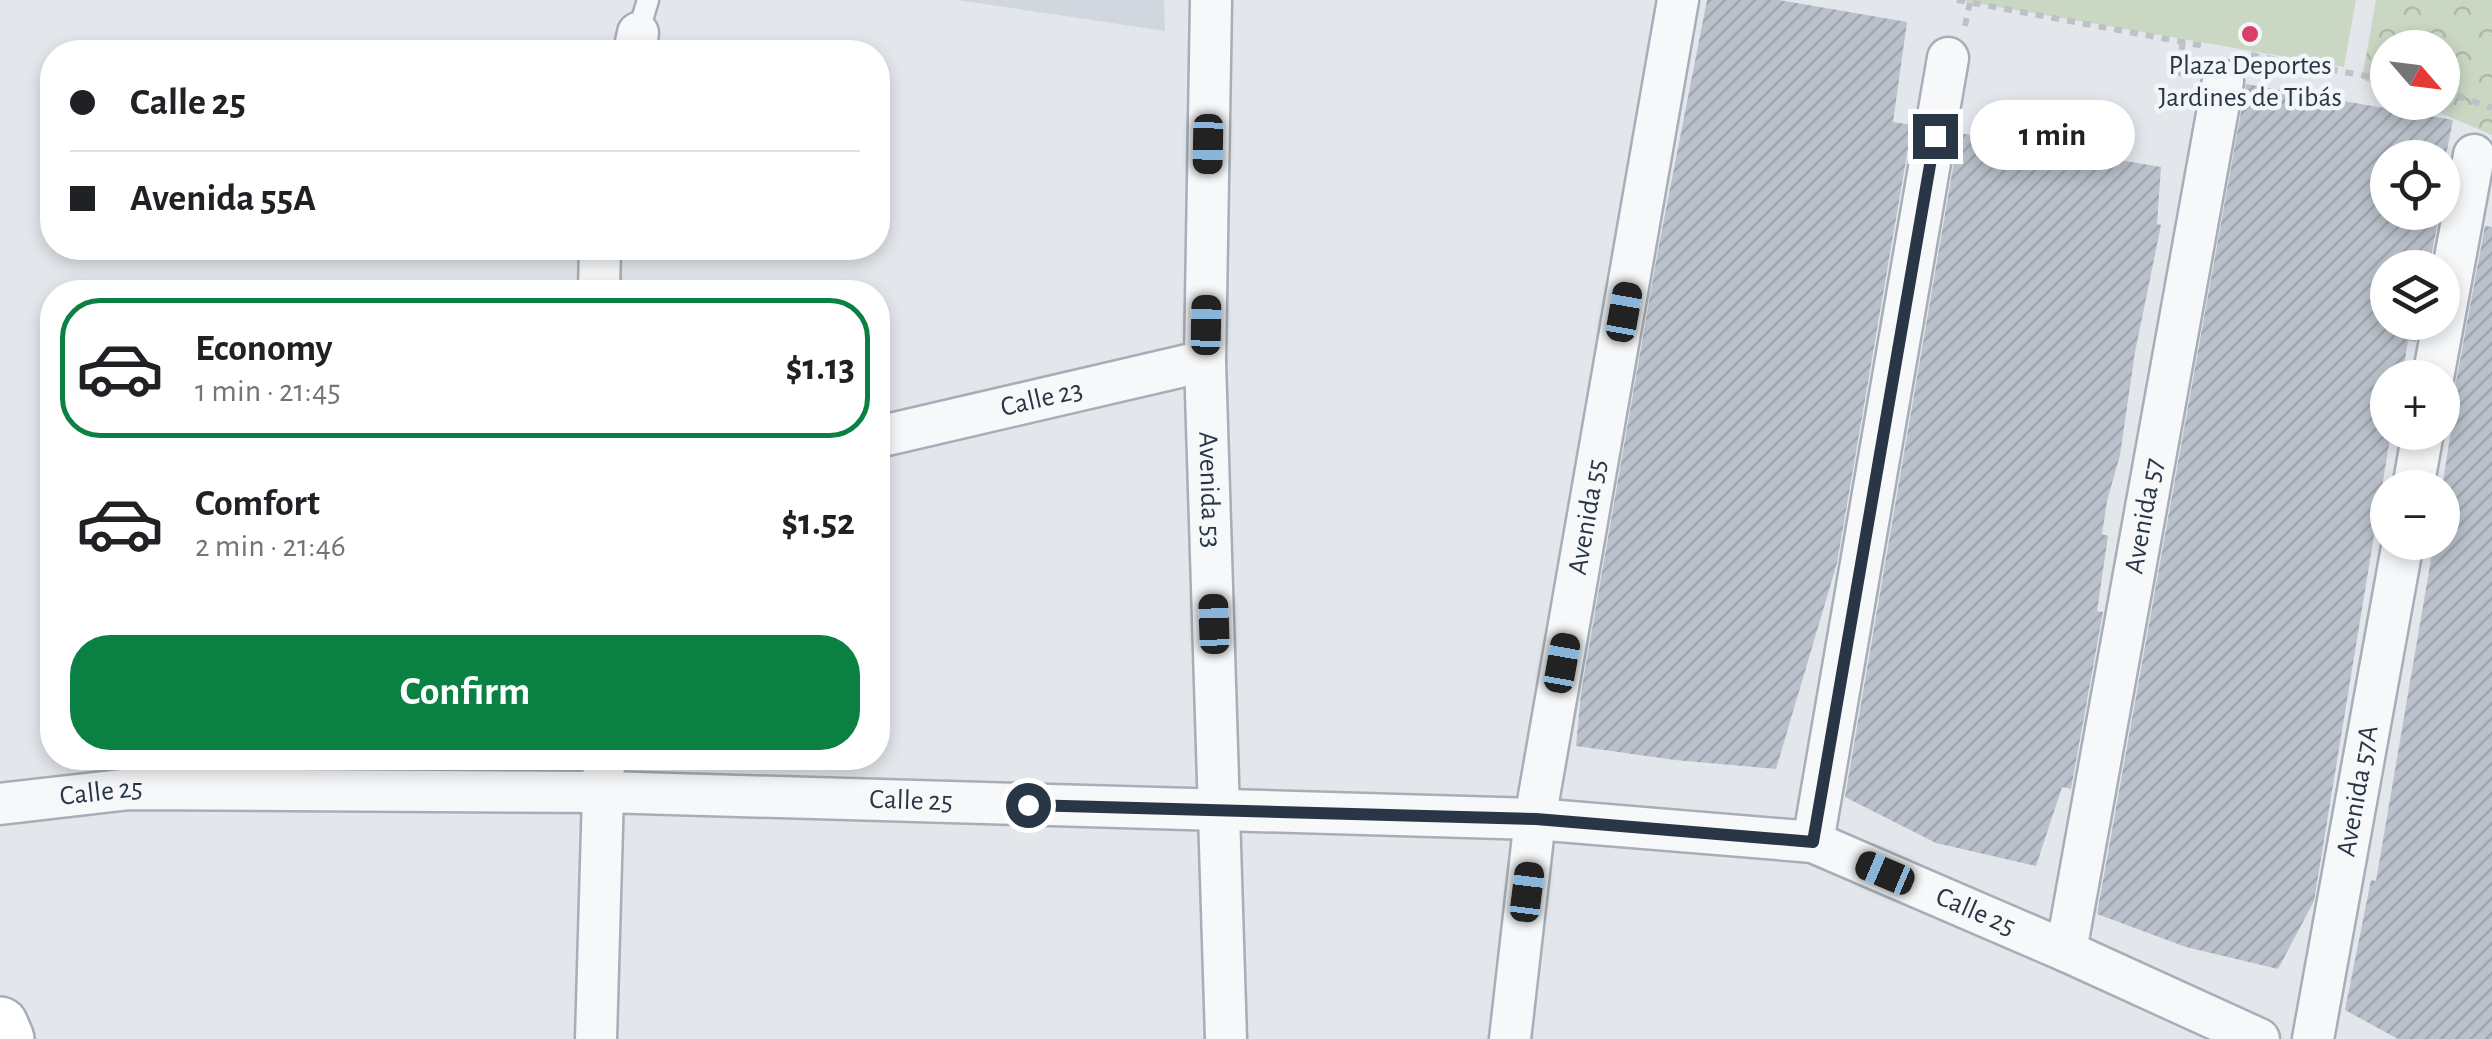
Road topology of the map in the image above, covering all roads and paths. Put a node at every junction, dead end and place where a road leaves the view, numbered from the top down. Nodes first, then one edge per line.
1 (1211, 0) edge
2 (1678, 0) edge
3 (1957, 0) edge
4 (2182, 42) junction
5 (1948, 58) dead end
6 (2228, 61) junction
7 (2177, 72) dead end
8 (2370, 78) edge
9 (2460, 96) edge
10 (2492, 108) edge
11 (2474, 155) dead end
12 (2437, 360) edge
13 (1205, 362) junction
14 (890, 434) edge
15 (2401, 560) edge
16 (604, 775) edge
17 (0, 804) edge
18 (1220, 811) junction
19 (1536, 819) junction
20 (1813, 842) junction
21 (2066, 951) junction
22 (0, 1025) edge
23 (6, 1039) edge
24 (596, 1039) edge
25 (1226, 1039) edge
26 (1510, 1039) edge
27 (2259, 1039) edge
28 (2313, 1039) edge

1 - 13 street, Avenida 53
2 - 19 street, Avenida 55
3 - 4 path
4 - 6 path
4 - 7 path
5 - 20 street
6 - 8 path
6 - 21 street, Avenida 57
9 - 10 path
11 - 12 street
13 - 14 street, Calle 23
13 - 18 street, Avenida 53
15 - 28 street, Avenida 57A
16 - 17 street, Calle 25
16 - 18 street, Calle 25
16 - 24 street
18 - 19 street, Calle 25
18 - 25 street, Avenida 53
19 - 20 street, Calle 25
19 - 26 street, Avenida 55
20 - 21 street, Calle 25
21 - 27 street, Calle 25
22 - 23 main road

